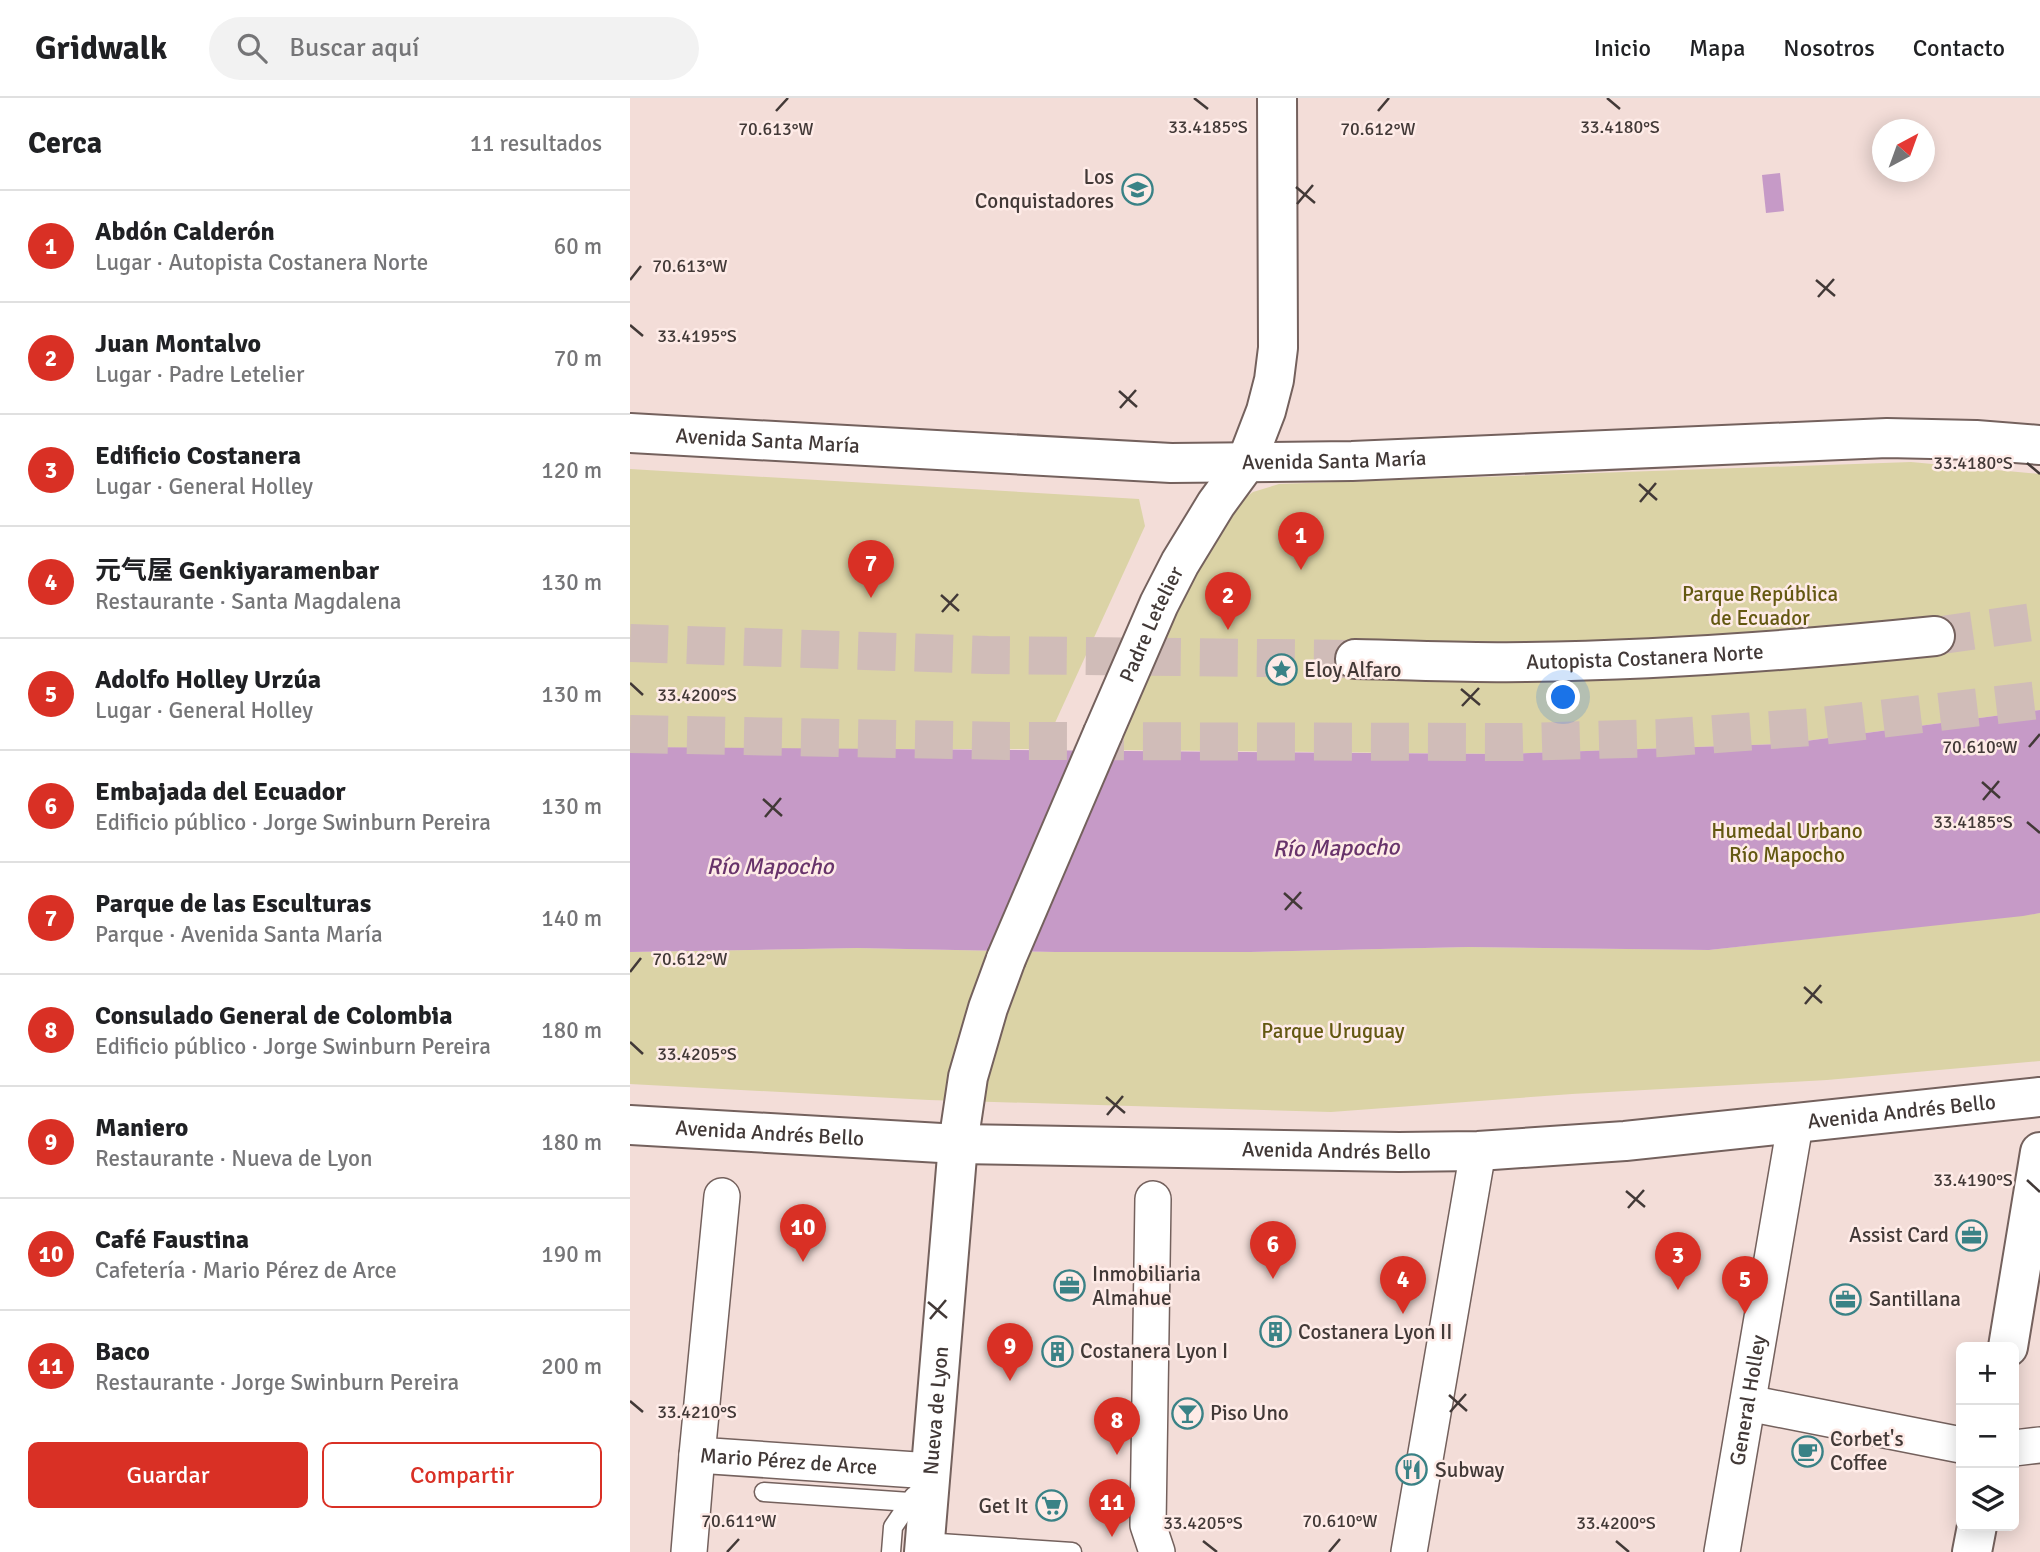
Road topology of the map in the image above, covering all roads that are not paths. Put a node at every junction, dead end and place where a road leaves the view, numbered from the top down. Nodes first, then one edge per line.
1 (1277, 98) edge
2 (630, 433) edge
3 (2040, 445) edge
4 (1246, 463) junction
5 (1935, 636) tunnel mouth
6 (1355, 659) tunnel mouth
7 (2040, 1097) edge
8 (630, 1125) edge
9 (1795, 1125) junction
10 (958, 1144) junction
11 (1478, 1151) junction
12 (2040, 1152) edge
13 (722, 1196) dead end
14 (1153, 1199) dead end
15 (2009, 1342) edge
16 (1748, 1403) junction
17 (1956, 1444) edge
18 (2040, 1446) edge
19 (2019, 1448) edge
20 (697, 1455) junction
21 (920, 1487) junction
22 (764, 1492) dead end
23 (1976, 1531) edge
24 (913, 1549) edge
25 (690, 1552) edge
26 (1072, 1552) edge
27 (1157, 1552) edge
28 (1409, 1552) edge
29 (1722, 1552) edge
30 (1972, 1552) edge

1 - 4 main road, Padre Letelier
2 - 4 main road, Avenida Santa María
3 - 4 main road, Avenida Santa María
4 - 10 main road, Padre Letelier, bridge
5 - 6 main road, Autopista Costanera Norte
7 - 9 main road, Avenida Andrés Bello
8 - 10 main road, Avenida Andrés Bello
9 - 11 main road, Avenida Andrés Bello
9 - 16 street, General Holley
10 - 11 main road, Avenida Andrés Bello
10 - 21 main road, Nueva de Lyon
11 - 28 street
12 - 15 main road
13 - 20 street, Mario Pérez de Arce
14 - 27 street
16 - 17 street
16 - 29 street, General Holley
18 - 19 street
20 - 21 street, Mario Pérez de Arce
20 - 25 street
21 - 22 lane
21 - 24 main road, Nueva de Lyon
23 - 30 main road
24 - 26 lane

